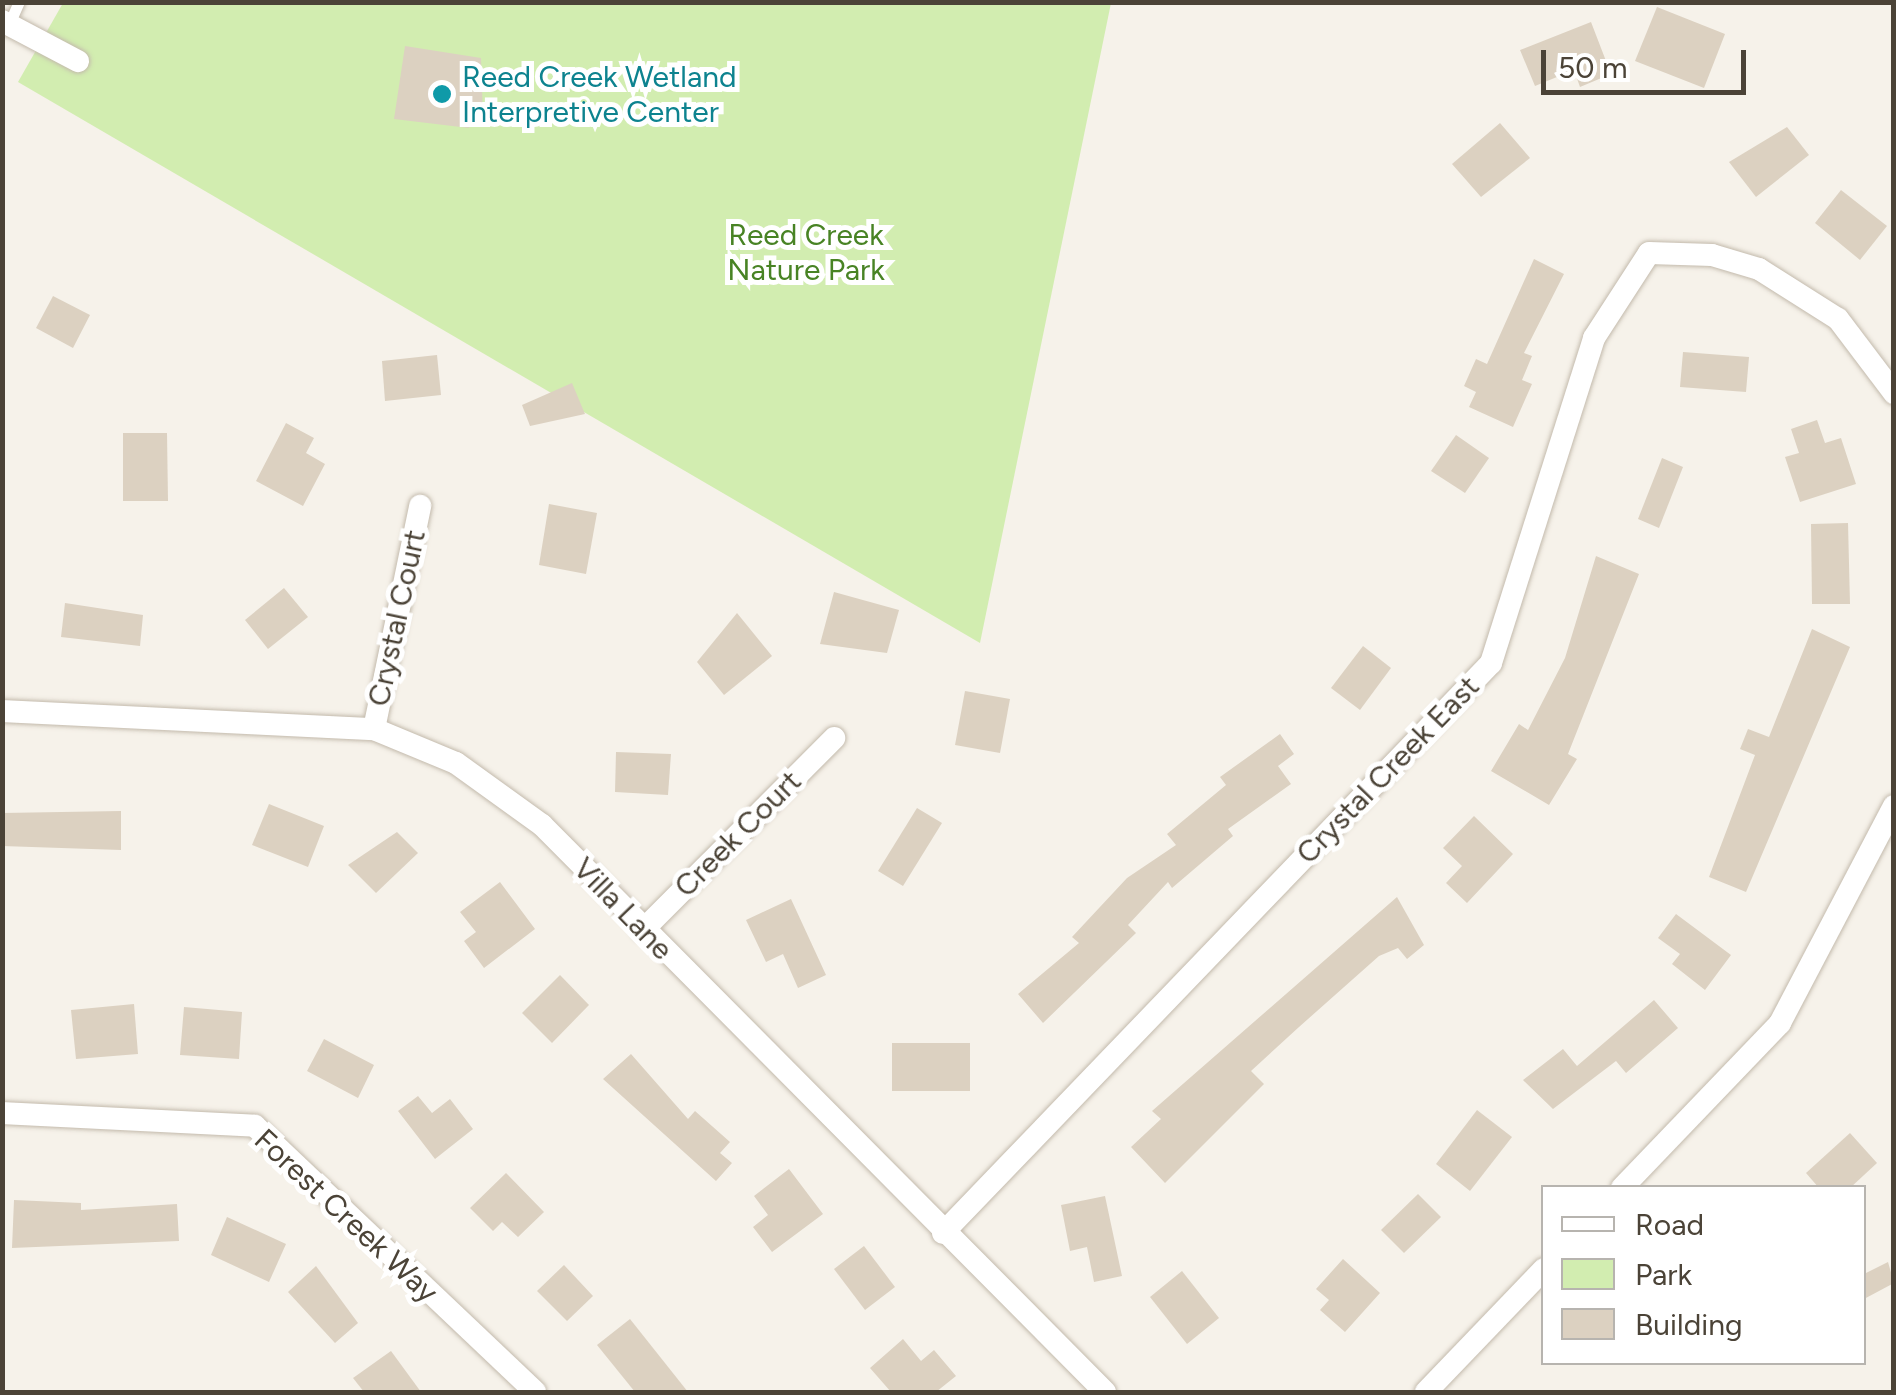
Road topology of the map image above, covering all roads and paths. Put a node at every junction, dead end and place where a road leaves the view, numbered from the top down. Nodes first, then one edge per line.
1 (19, 2) edge
2 (6, 22) edge
3 (78, 60) dead end
4 (1894, 393) edge
5 (420, 506) dead end
6 (2, 711) edge
7 (374, 729) junction
8 (834, 738) dead end
9 (1894, 806) edge
10 (642, 930) junction
11 (2, 1114) edge
12 (1625, 1185) edge
13 (943, 1233) junction
14 (1541, 1273) edge
15 (534, 1392) edge
16 (1104, 1392) edge
17 (1426, 1392) edge

1 - 2 lane
2 - 3 street
4 - 13 street, Crystal Creek East
5 - 7 street, Crystal Court
6 - 7 street, Villa Lane
7 - 10 street, Villa Lane
8 - 10 street, Creek Court
9 - 12 street
10 - 13 street, Villa Lane
11 - 15 street, Forest Creek Way
13 - 16 street, Villa Lane
14 - 17 street

